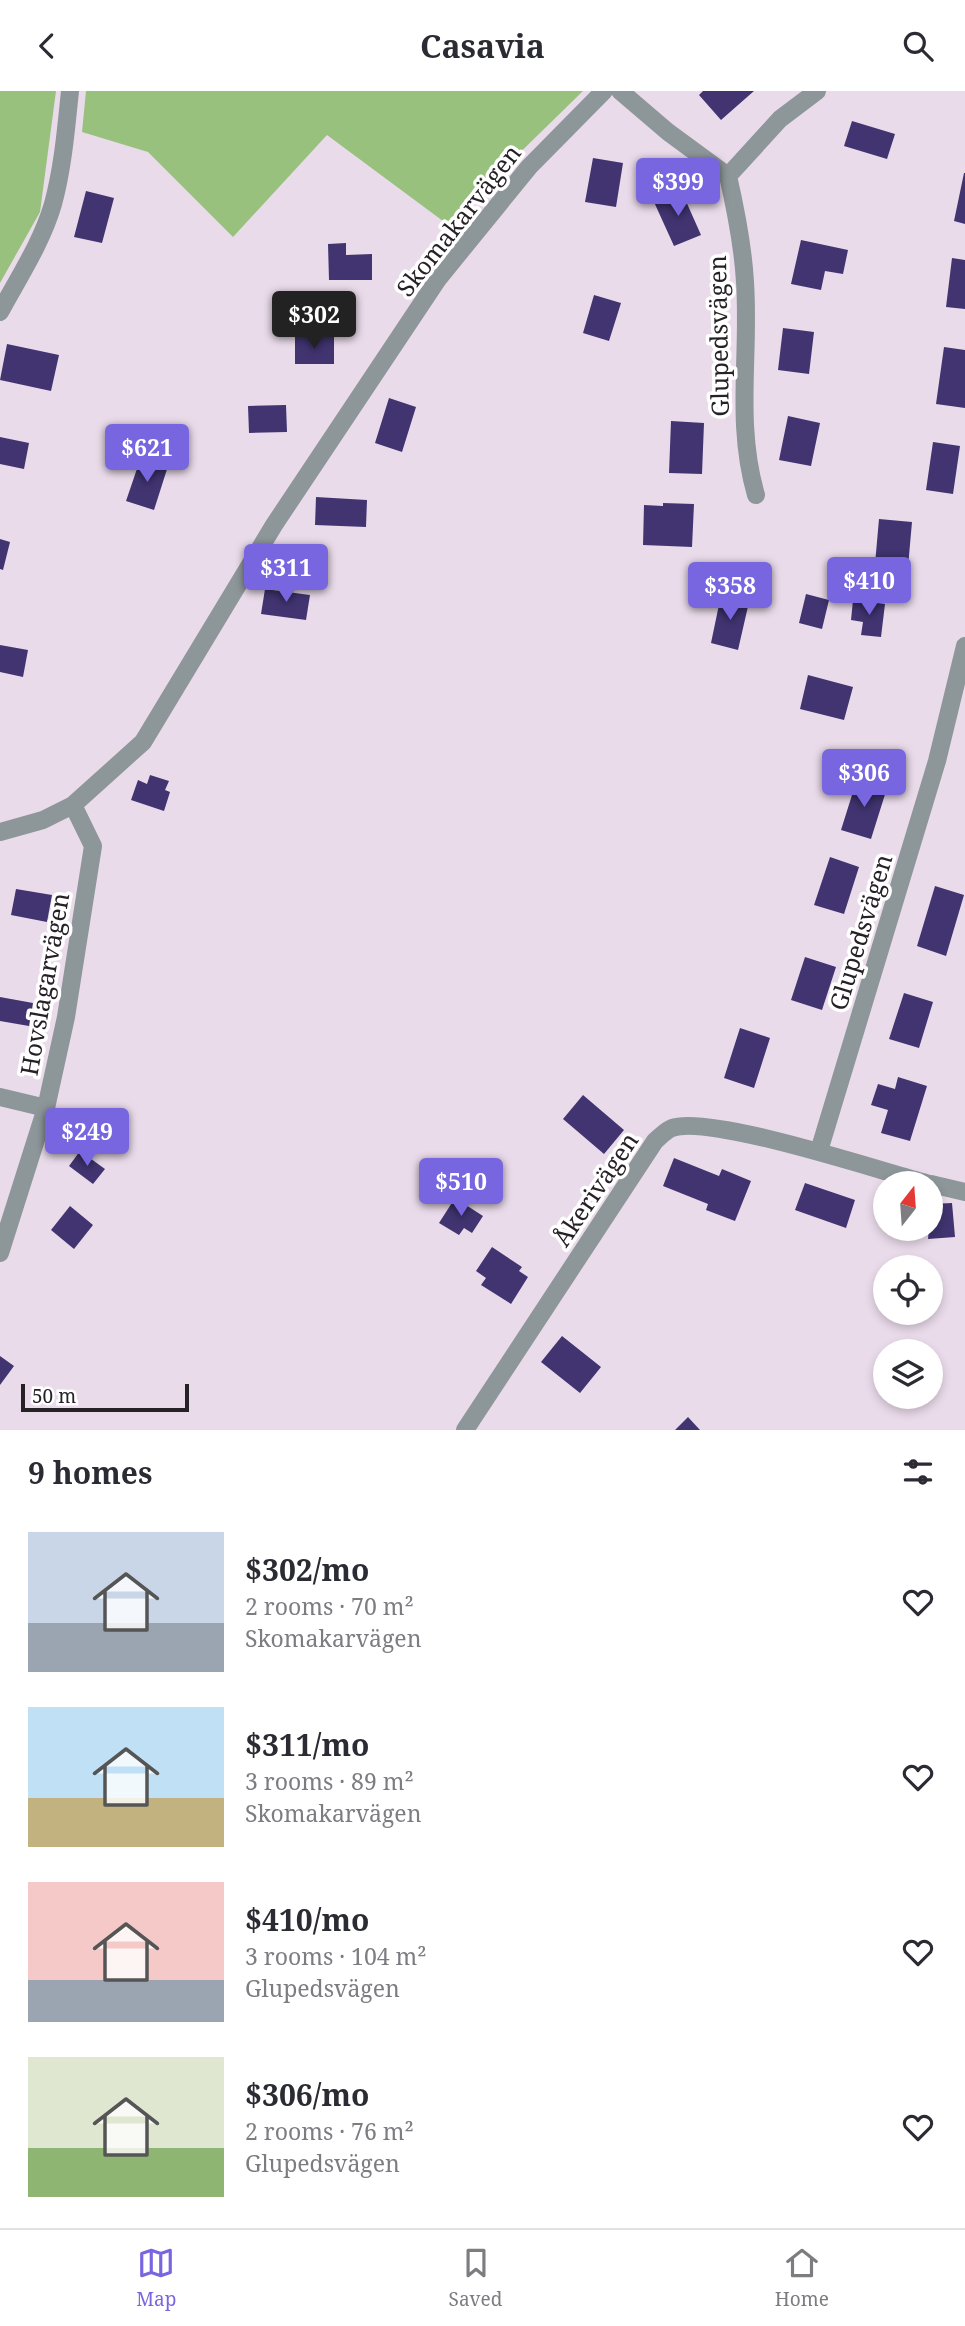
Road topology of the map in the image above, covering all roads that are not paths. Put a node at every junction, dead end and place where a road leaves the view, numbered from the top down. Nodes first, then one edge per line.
1 (71, 91) edge
2 (604, 91) edge
3 (620, 91) edge
4 (817, 91) edge
5 (728, 176) junction
6 (0, 312) edge
7 (756, 495) dead end
8 (965, 646) edge
9 (73, 805) junction
10 (0, 832) edge
11 (0, 1097) edge
12 (46, 1108) junction
13 (819, 1151) junction
14 (885, 1171) edge
15 (943, 1187) edge
16 (965, 1192) edge
17 (0, 1254) edge
18 (465, 1430) edge

1 - 6 street
2 - 9 street, Skomakarvägen
3 - 5 street
4 - 5 street
5 - 7 street, Glupedsvägen
8 - 13 street, Glupedsvägen
9 - 10 street, Skomakarvägen
9 - 12 street, Hovslagarvägen
11 - 12 street
12 - 17 street, Hovslagarvägen
13 - 14 street, Åkerivägen
13 - 18 street, Åkerivägen
15 - 16 street, Åkerivägen

